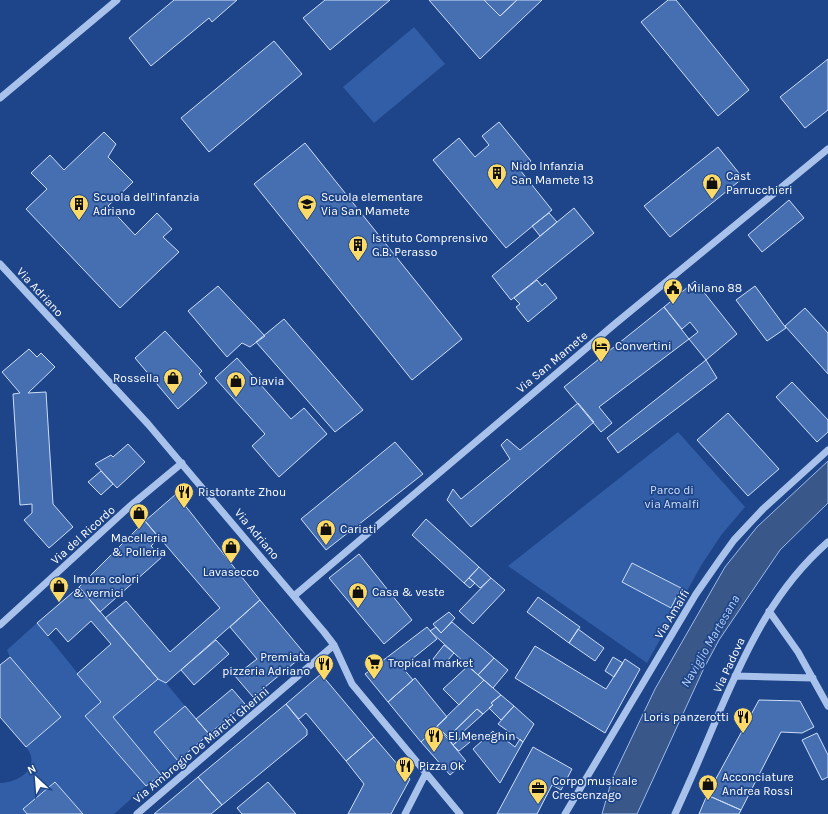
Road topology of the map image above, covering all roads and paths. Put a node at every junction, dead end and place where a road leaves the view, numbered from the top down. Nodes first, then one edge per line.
1 (117, 0) edge
2 (0, 98) edge
3 (828, 148) edge
4 (0, 264) edge
5 (828, 450) edge
6 (182, 463) junction
7 (828, 542) edge
8 (294, 596) junction
9 (769, 611) junction
10 (0, 625) edge
11 (334, 645) junction
12 (735, 676) junction
13 (813, 678) junction
14 (828, 706) edge
15 (426, 773) junction
16 (137, 814) edge
17 (405, 814) edge
18 (460, 814) edge
19 (565, 814) edge
20 (676, 814) edge

1 - 2 street
3 - 8 street, Via San Mamete
4 - 6 street, Via Adriano
5 - 19 street, Via Amalfi
6 - 8 street, Via Adriano
6 - 10 street, Via del Ricordo
7 - 9 street, Via Padova
8 - 11 street, Via Adriano
9 - 12 street, Via Padova
9 - 13 street
11 - 15 street, Via Adriano
11 - 16 street, Via Ambrogio De Marchi Gherini
12 - 13 street
12 - 20 street, Via Padova
13 - 14 street
15 - 17 street
15 - 18 street, Via Adriano

